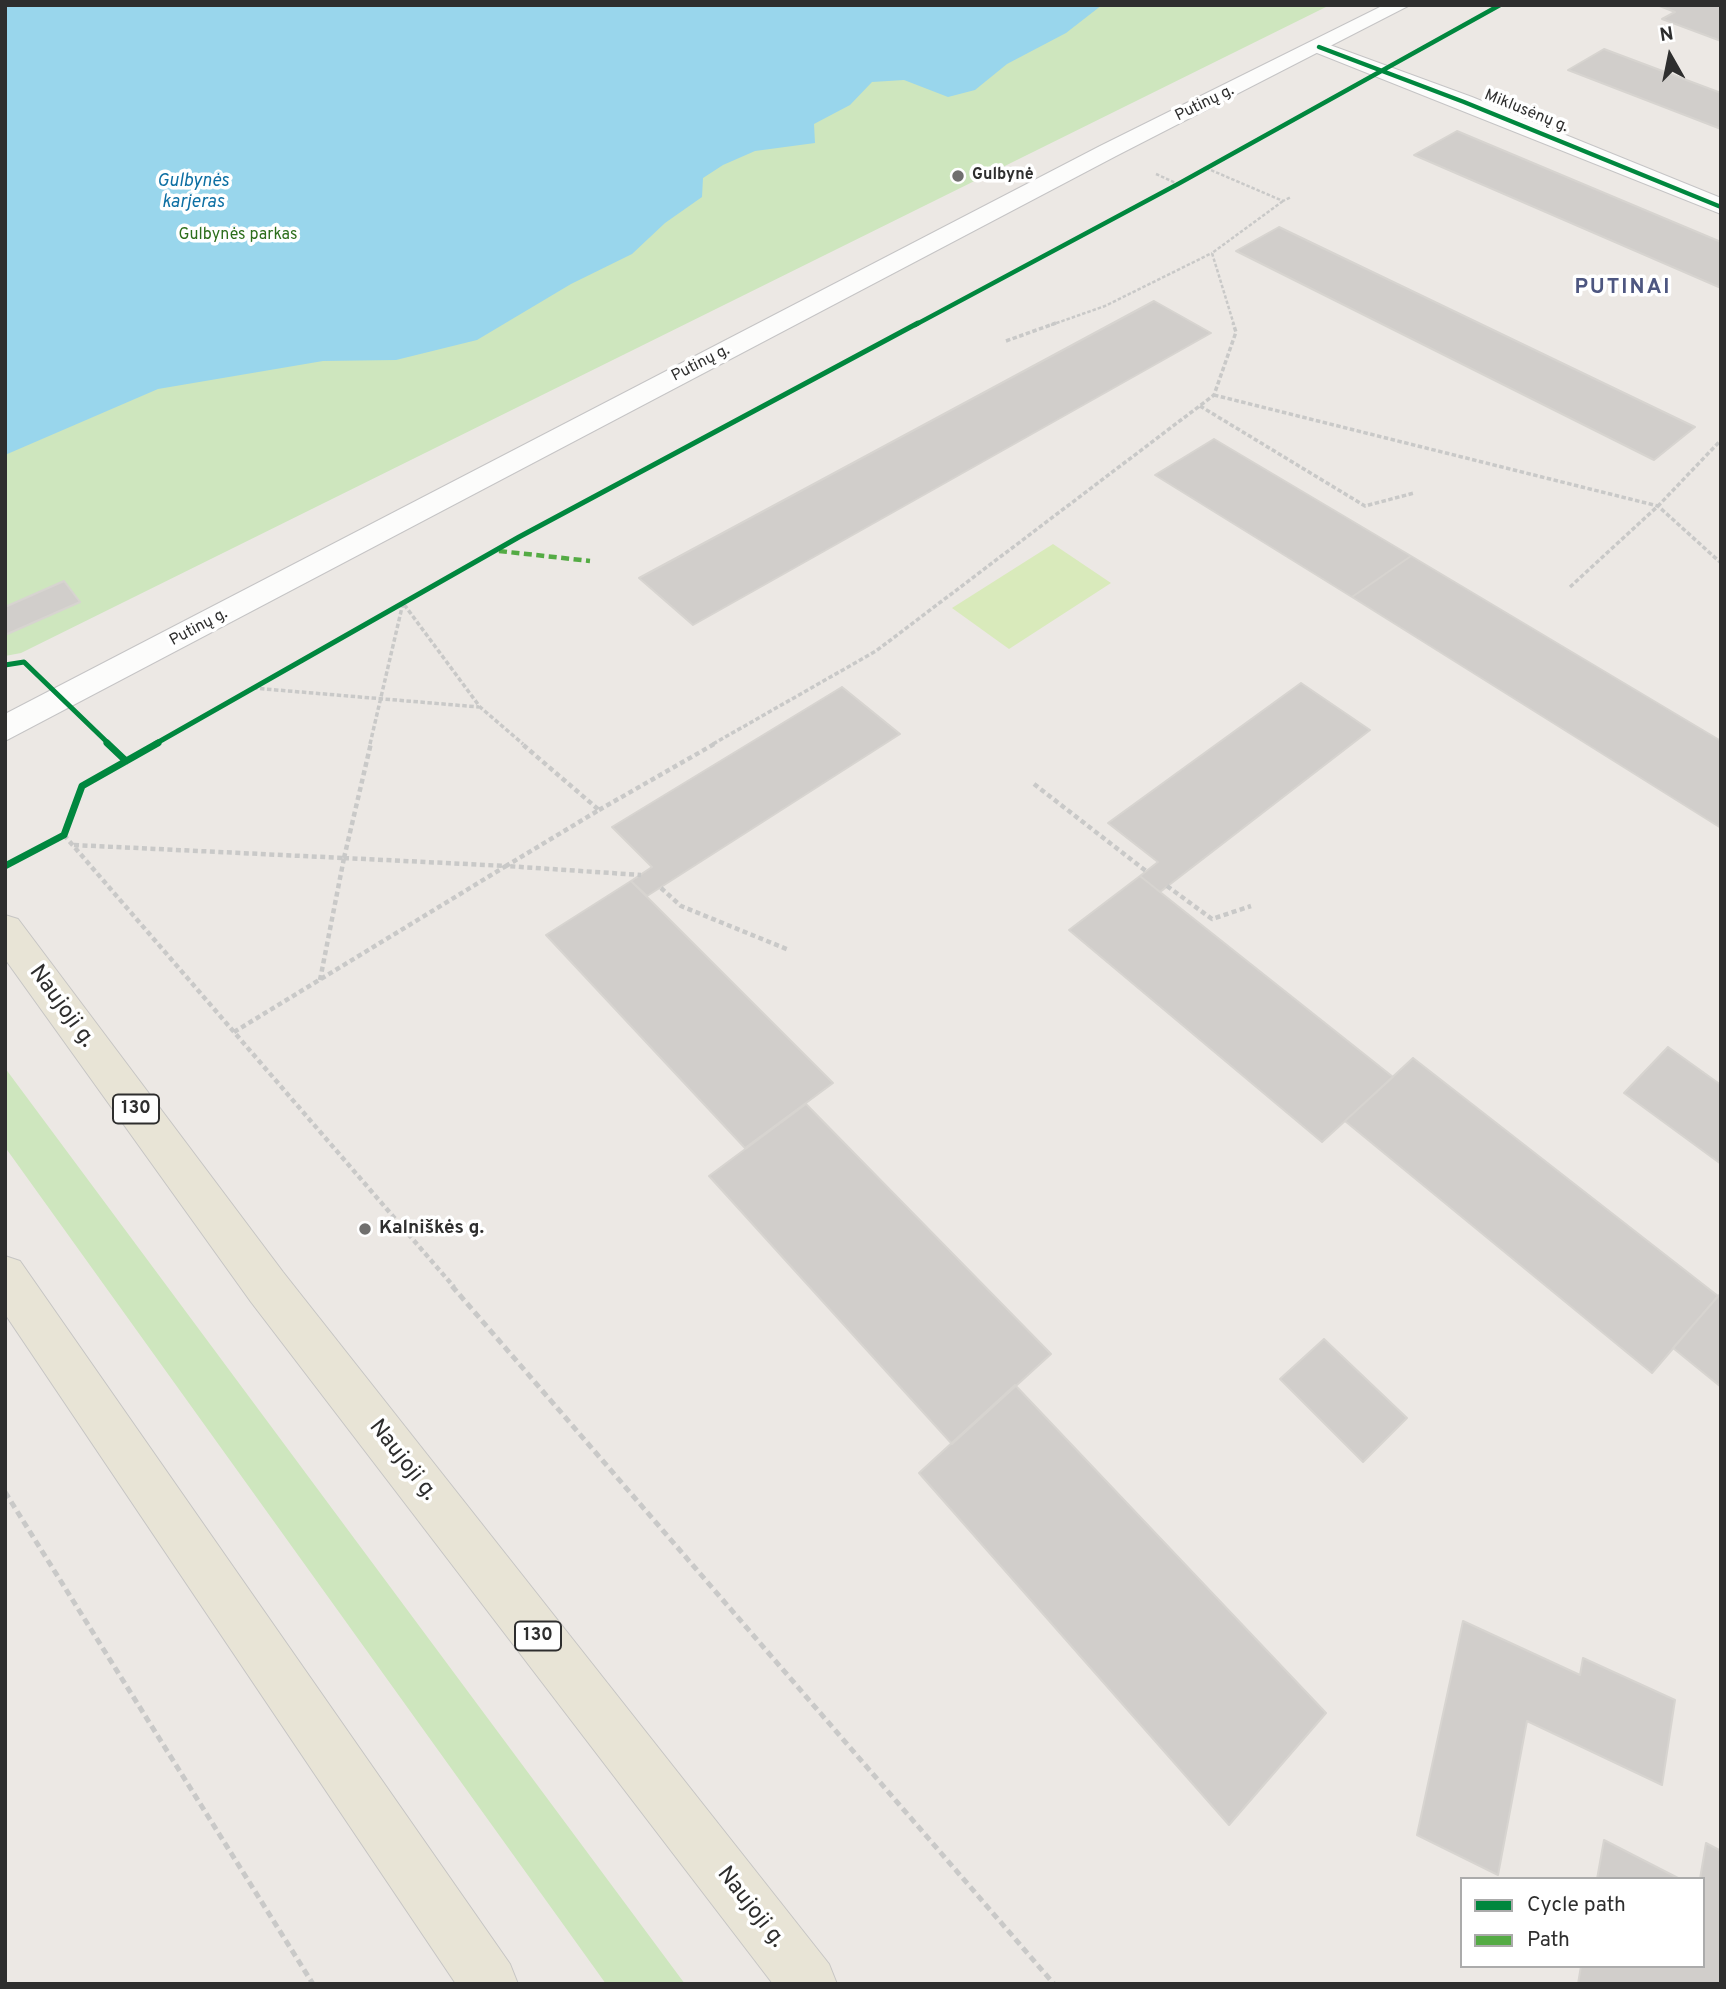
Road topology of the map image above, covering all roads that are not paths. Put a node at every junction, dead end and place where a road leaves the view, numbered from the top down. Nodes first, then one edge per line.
1 (1400, 5) edge
2 (1319, 47) junction
3 (1721, 207) edge
4 (5, 729) edge
5 (5, 930) edge
6 (5, 1276) edge
7 (490, 1984) edge
8 (809, 1984) edge

1 - 2 main road, Putinų g.
2 - 3 main road, Miklusėnų g.
2 - 4 main road, Putinų g.
5 - 8 main road, Naujoji g. / 130
6 - 7 main road

